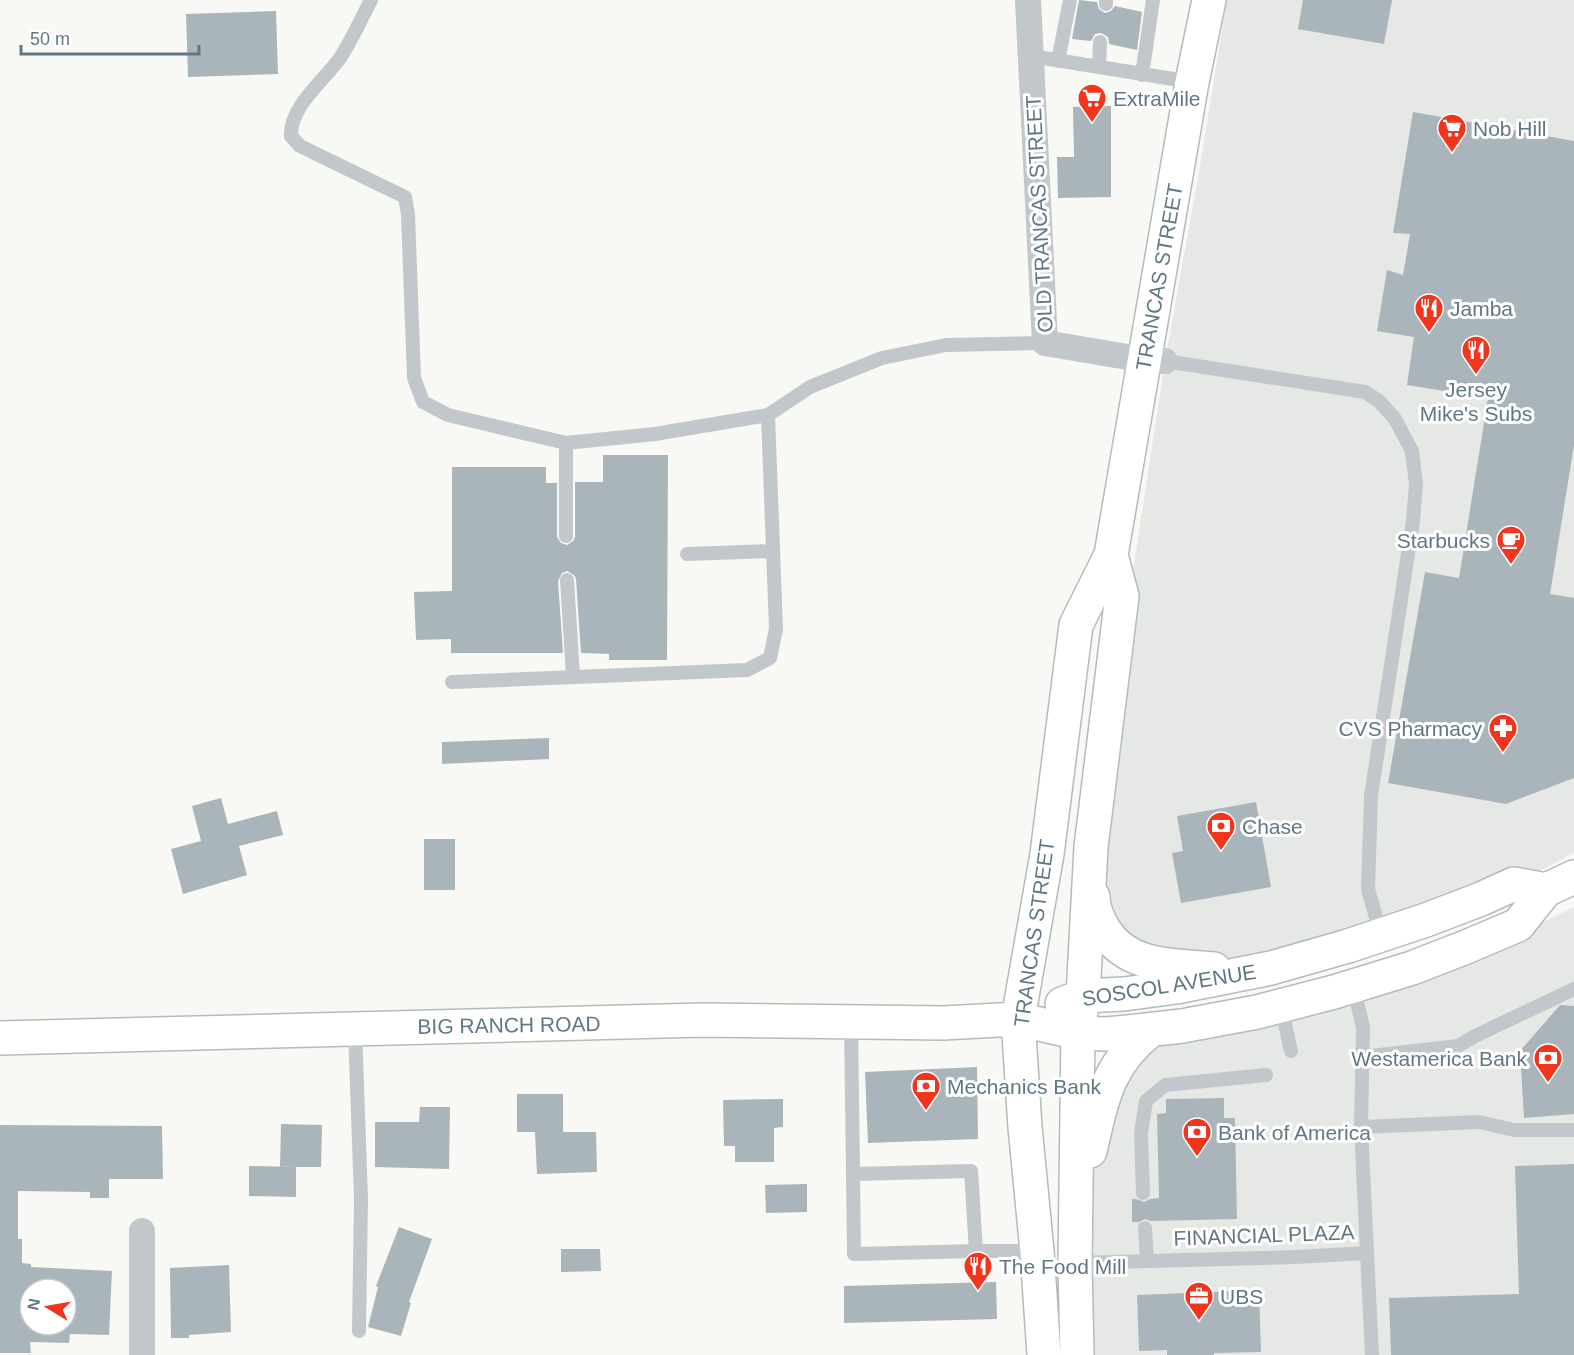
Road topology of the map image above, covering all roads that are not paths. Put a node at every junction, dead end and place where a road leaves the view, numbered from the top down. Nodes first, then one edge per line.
1 (372, 0) edge
2 (1028, 0) edge
3 (1070, 0) edge
4 (1153, 0) edge
5 (1209, 0) edge
6 (1100, 42) dead end
7 (1031, 56) junction
8 (1058, 60) junction
9 (1099, 68) junction
10 (1142, 75) junction
11 (1192, 82) junction
12 (1045, 343) junction
13 (1155, 361) junction
14 (768, 415) junction
15 (566, 443) junction
16 (566, 536) dead end
17 (773, 551) junction
18 (687, 554) dead end
19 (1111, 555) junction
20 (567, 580) dead end
21 (573, 676) junction
22 (452, 682) dead end
23 (1091, 847) junction
24 (1560, 884) edge
25 (1481, 899) junction
26 (1381, 935) junction
27 (1249, 973) junction
28 (1353, 986) junction
29 (1574, 990) edge
30 (1083, 996) junction
31 (1281, 1006) junction
32 (1018, 1019) junction
33 (851, 1022) junction
34 (355, 1029) junction
35 (1151, 1030) junction
36 (1078, 1033) junction
37 (0, 1038) edge
38 (1291, 1051) dead end
39 (1362, 1058) junction
40 (1266, 1075) dead end
41 (1361, 1126) junction
42 (1574, 1130) edge
43 (853, 1174) junction
44 (1143, 1193) dead end
45 (1144, 1228) dead end
46 (141, 1231) dead end
47 (976, 1251) junction
48 (1037, 1251) junction
49 (1367, 1253) junction
50 (1147, 1261) junction
51 (1074, 1263) junction
52 (359, 1331) dead end
53 (142, 1355) edge
54 (1044, 1355) edge
55 (1077, 1355) edge
56 (1372, 1355) edge

1 - 15 lane
2 - 7 street, OLD TRANCAS STREET
3 - 8 lane
4 - 10 lane
5 - 11 main road, TRANCAS STREET
6 - 9 lane
7 - 8 lane
7 - 12 street, OLD TRANCAS STREET
8 - 9 lane
9 - 10 lane
10 - 11 lane
11 - 13 main road, TRANCAS STREET
12 - 13 street, OLD TRANCAS STREET
12 - 14 lane
13 - 19 main road, TRANCAS STREET
13 - 26 lane
14 - 15 lane
14 - 17 lane
15 - 16 lane
17 - 18 lane
17 - 21 lane
19 - 23 main road, TRANCAS STREET
19 - 32 main road, TRANCAS STREET
20 - 21 lane
21 - 22 lane
23 - 27 main road
23 - 30 main road, TRANCAS STREET
24 - 25 main road, SOSCOL AVENUE
24 - 28 main road, SOSCOL AVENUE
25 - 26 main road, SOSCOL AVENUE
25 - 28 main road
26 - 27 main road, SOSCOL AVENUE
27 - 30 main road, SOSCOL AVENUE
28 - 31 main road, SOSCOL AVENUE
28 - 39 lane, FINANCIAL PLAZA
29 - 39 lane
30 - 32 main road, SOSCOL AVENUE
30 - 36 main road, TRANCAS STREET
31 - 35 main road, SOSCOL AVENUE
31 - 38 lane
32 - 33 main road, BIG RANCH ROAD
32 - 36 main road, SOSCOL AVENUE
32 - 48 main road, TRANCAS STREET
33 - 34 main road, BIG RANCH ROAD
33 - 43 lane
34 - 37 main road, BIG RANCH ROAD
34 - 52 lane
35 - 36 main road, SOSCOL AVENUE
35 - 51 main road
36 - 51 main road, TRANCAS STREET
39 - 41 lane, FINANCIAL PLAZA
40 - 44 lane
41 - 42 lane
41 - 49 lane, FINANCIAL PLAZA
43 - 47 lane
43 - 47 lane
45 - 50 lane
46 - 53 street
47 - 48 lane
48 - 54 main road, TRANCAS STREET
49 - 50 lane, FINANCIAL PLAZA
49 - 56 lane
50 - 51 lane, FINANCIAL PLAZA
51 - 55 main road, TRANCAS STREET

